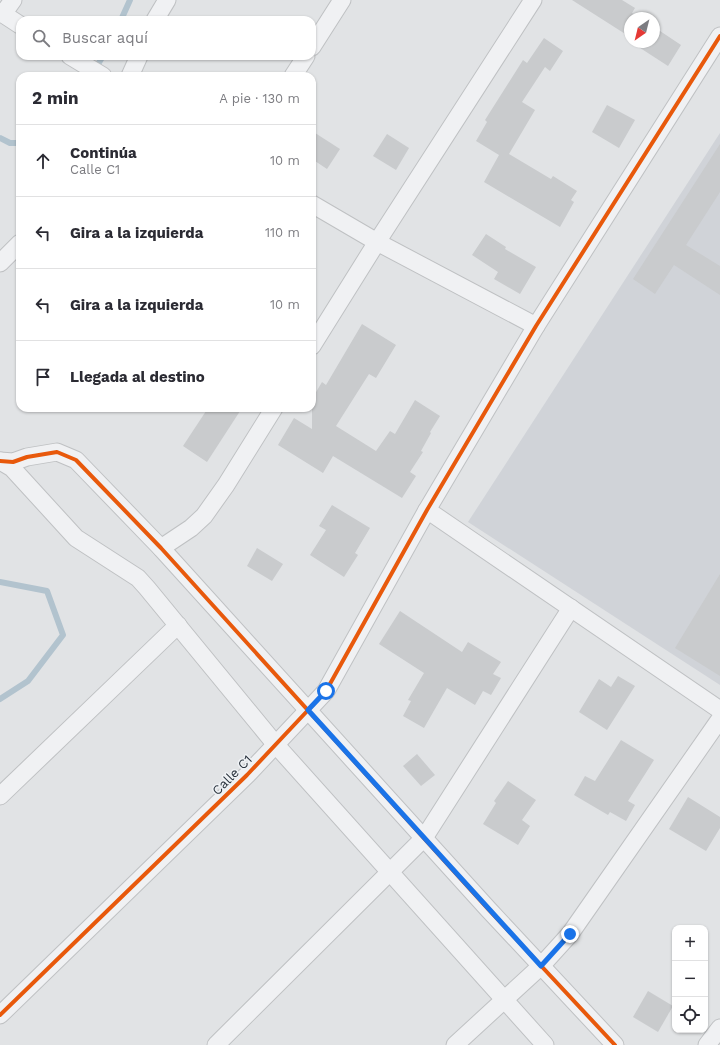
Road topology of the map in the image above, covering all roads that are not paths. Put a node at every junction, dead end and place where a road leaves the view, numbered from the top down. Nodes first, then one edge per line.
1 (13, 0) edge
2 (167, 0) edge
3 (342, 0) edge
4 (533, 0) edge
5 (2, 13) edge
6 (157, 16) edge
7 (16, 22) edge
8 (720, 36) edge
9 (316, 41) edge
10 (76, 60) edge
11 (137, 60) edge
12 (303, 60) edge
13 (96, 72) edge
14 (132, 72) edge
15 (296, 72) edge
16 (316, 206) edge
17 (376, 242) junction
18 (16, 247) edge
19 (0, 263) edge
20 (536, 326) junction
21 (316, 340) edge
22 (272, 412) edge
23 (0, 461) edge
24 (427, 510) junction
25 (162, 548) junction
26 (571, 608) junction
27 (178, 625) junction
28 (308, 710) junction
29 (720, 710) edge
30 (720, 719) edge
31 (276, 745) junction
32 (0, 796) edge
33 (424, 838) junction
34 (390, 872) junction
35 (541, 966) junction
36 (505, 999) junction
37 (0, 1015) edge
38 (720, 1028) edge
39 (216, 1045) edge
40 (455, 1045) edge
41 (545, 1045) edge
42 (615, 1045) edge
43 (707, 1045) edge

1 - 5 street
2 - 6 street
3 - 9 street
4 - 17 street
5 - 7 street
8 - 20 street, Calle C1
10 - 13 street
11 - 14 street
12 - 15 street
16 - 17 street
17 - 20 street
17 - 21 street
18 - 19 street
20 - 24 street, Calle C1
22 - 25 street
23 - 25 street
23 - 27 street
24 - 26 street
24 - 28 street, Calle C1
25 - 28 street
26 - 29 street
26 - 33 street
27 - 31 street
27 - 32 street
28 - 31 street, Calle C1
28 - 33 street
30 - 35 street
31 - 34 street
31 - 37 street, Calle C1
33 - 34 street
33 - 35 street
34 - 36 street
34 - 39 street
35 - 36 street
35 - 42 street
36 - 40 street
36 - 41 street
38 - 43 street

